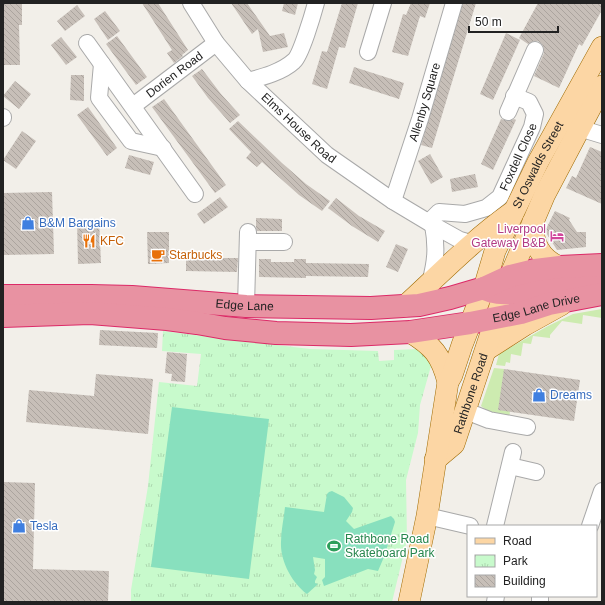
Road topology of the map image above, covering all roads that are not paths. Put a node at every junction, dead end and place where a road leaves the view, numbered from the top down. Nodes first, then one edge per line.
1 (191, 3) edge
2 (316, 3) edge
3 (383, 3) edge
4 (454, 3) edge
5 (87, 43) dead end
6 (216, 43) junction
7 (602, 47) edge
8 (535, 50) dead end
9 (368, 52) dead end
10 (102, 64) junction
11 (248, 81) junction
12 (602, 86) edge
13 (514, 96) junction
14 (133, 106) junction
15 (508, 112) dead end
16 (592, 132) edge
17 (163, 148) junction
18 (556, 151) junction
19 (195, 194) dead end
20 (393, 201) junction
21 (512, 213) junction
22 (533, 222) junction
23 (431, 224) junction
24 (284, 242) dead end
25 (474, 242) junction
26 (602, 265) edge
27 (560, 267) junction
28 (430, 283) junction
29 (499, 285) junction
30 (602, 286) edge
31 (602, 294) edge
32 (3, 296) edge
33 (36, 296) junction
34 (569, 300) junction
35 (246, 306) junction
36 (405, 306) junction
37 (90, 312) junction
38 (3, 316) edge
39 (495, 319) junction
40 (470, 323) junction
41 (410, 332) junction
42 (486, 350) junction
43 (448, 382) junction
44 (466, 410) junction
45 (527, 427) dead end
46 (435, 460) junction
47 (536, 472) dead end
48 (602, 491) edge
49 (427, 516) junction
50 (467, 525) edge
51 (495, 525) edge
52 (590, 525) edge
53 (409, 602) edge

1 - 6 street, Elms House Road
2 - 11 street
3 - 9 street
4 - 20 street, Allenby Square
5 - 10 street
6 - 11 street, Elms House Road
6 - 14 street, Dorien Road
7 - 18 main road, St Oswalds Street
8 - 13 street
10 - 14 street
10 - 17 street
11 - 20 street, Elms House Road
12 - 16 main road, St Oswalds Street
13 - 15 street
13 - 23 street, Foxdell Close
14 - 17 street
16 - 18 main road, St Oswalds Street
17 - 19 street
18 - 21 main road, St Oswalds Street
18 - 22 main road, St Oswalds Street
20 - 23 street, Elms House Road
21 - 25 main road
21 - 29 main road, St Oswalds Street
22 - 27 main road
22 - 29 main road, St Oswalds Street
23 - 25 street, Elms House Road
23 - 28 street
24 - 35 street
25 - 28 main road
26 - 27 highway
27 - 29 highway
28 - 36 main road
29 - 30 highway
29 - 36 highway, Edge Lane
29 - 39 main road, Rathbone Road
29 - 40 main road, Rathbone Road
31 - 34 highway, Edge Lane Drive
32 - 33 highway, Edge Lane
33 - 35 highway, Edge Lane
33 - 37 highway
34 - 39 highway, Edge Lane Drive
34 - 42 main road
35 - 36 highway, Edge Lane
37 - 38 highway, Edge Lane
37 - 41 highway, Edge Lane
39 - 40 highway, Edge Lane Drive
39 - 42 main road, Rathbone Road
40 - 41 highway, Edge Lane
40 - 43 main road, Rathbone Road
41 - 43 main road
42 - 44 main road, Rathbone Road
43 - 46 main road, Rathbone Road
44 - 45 street
44 - 46 main road, Rathbone Road
46 - 49 main road, Rathbone Road
47 - 51 street
48 - 52 street
49 - 50 street
49 - 53 main road, Rathbone Road

